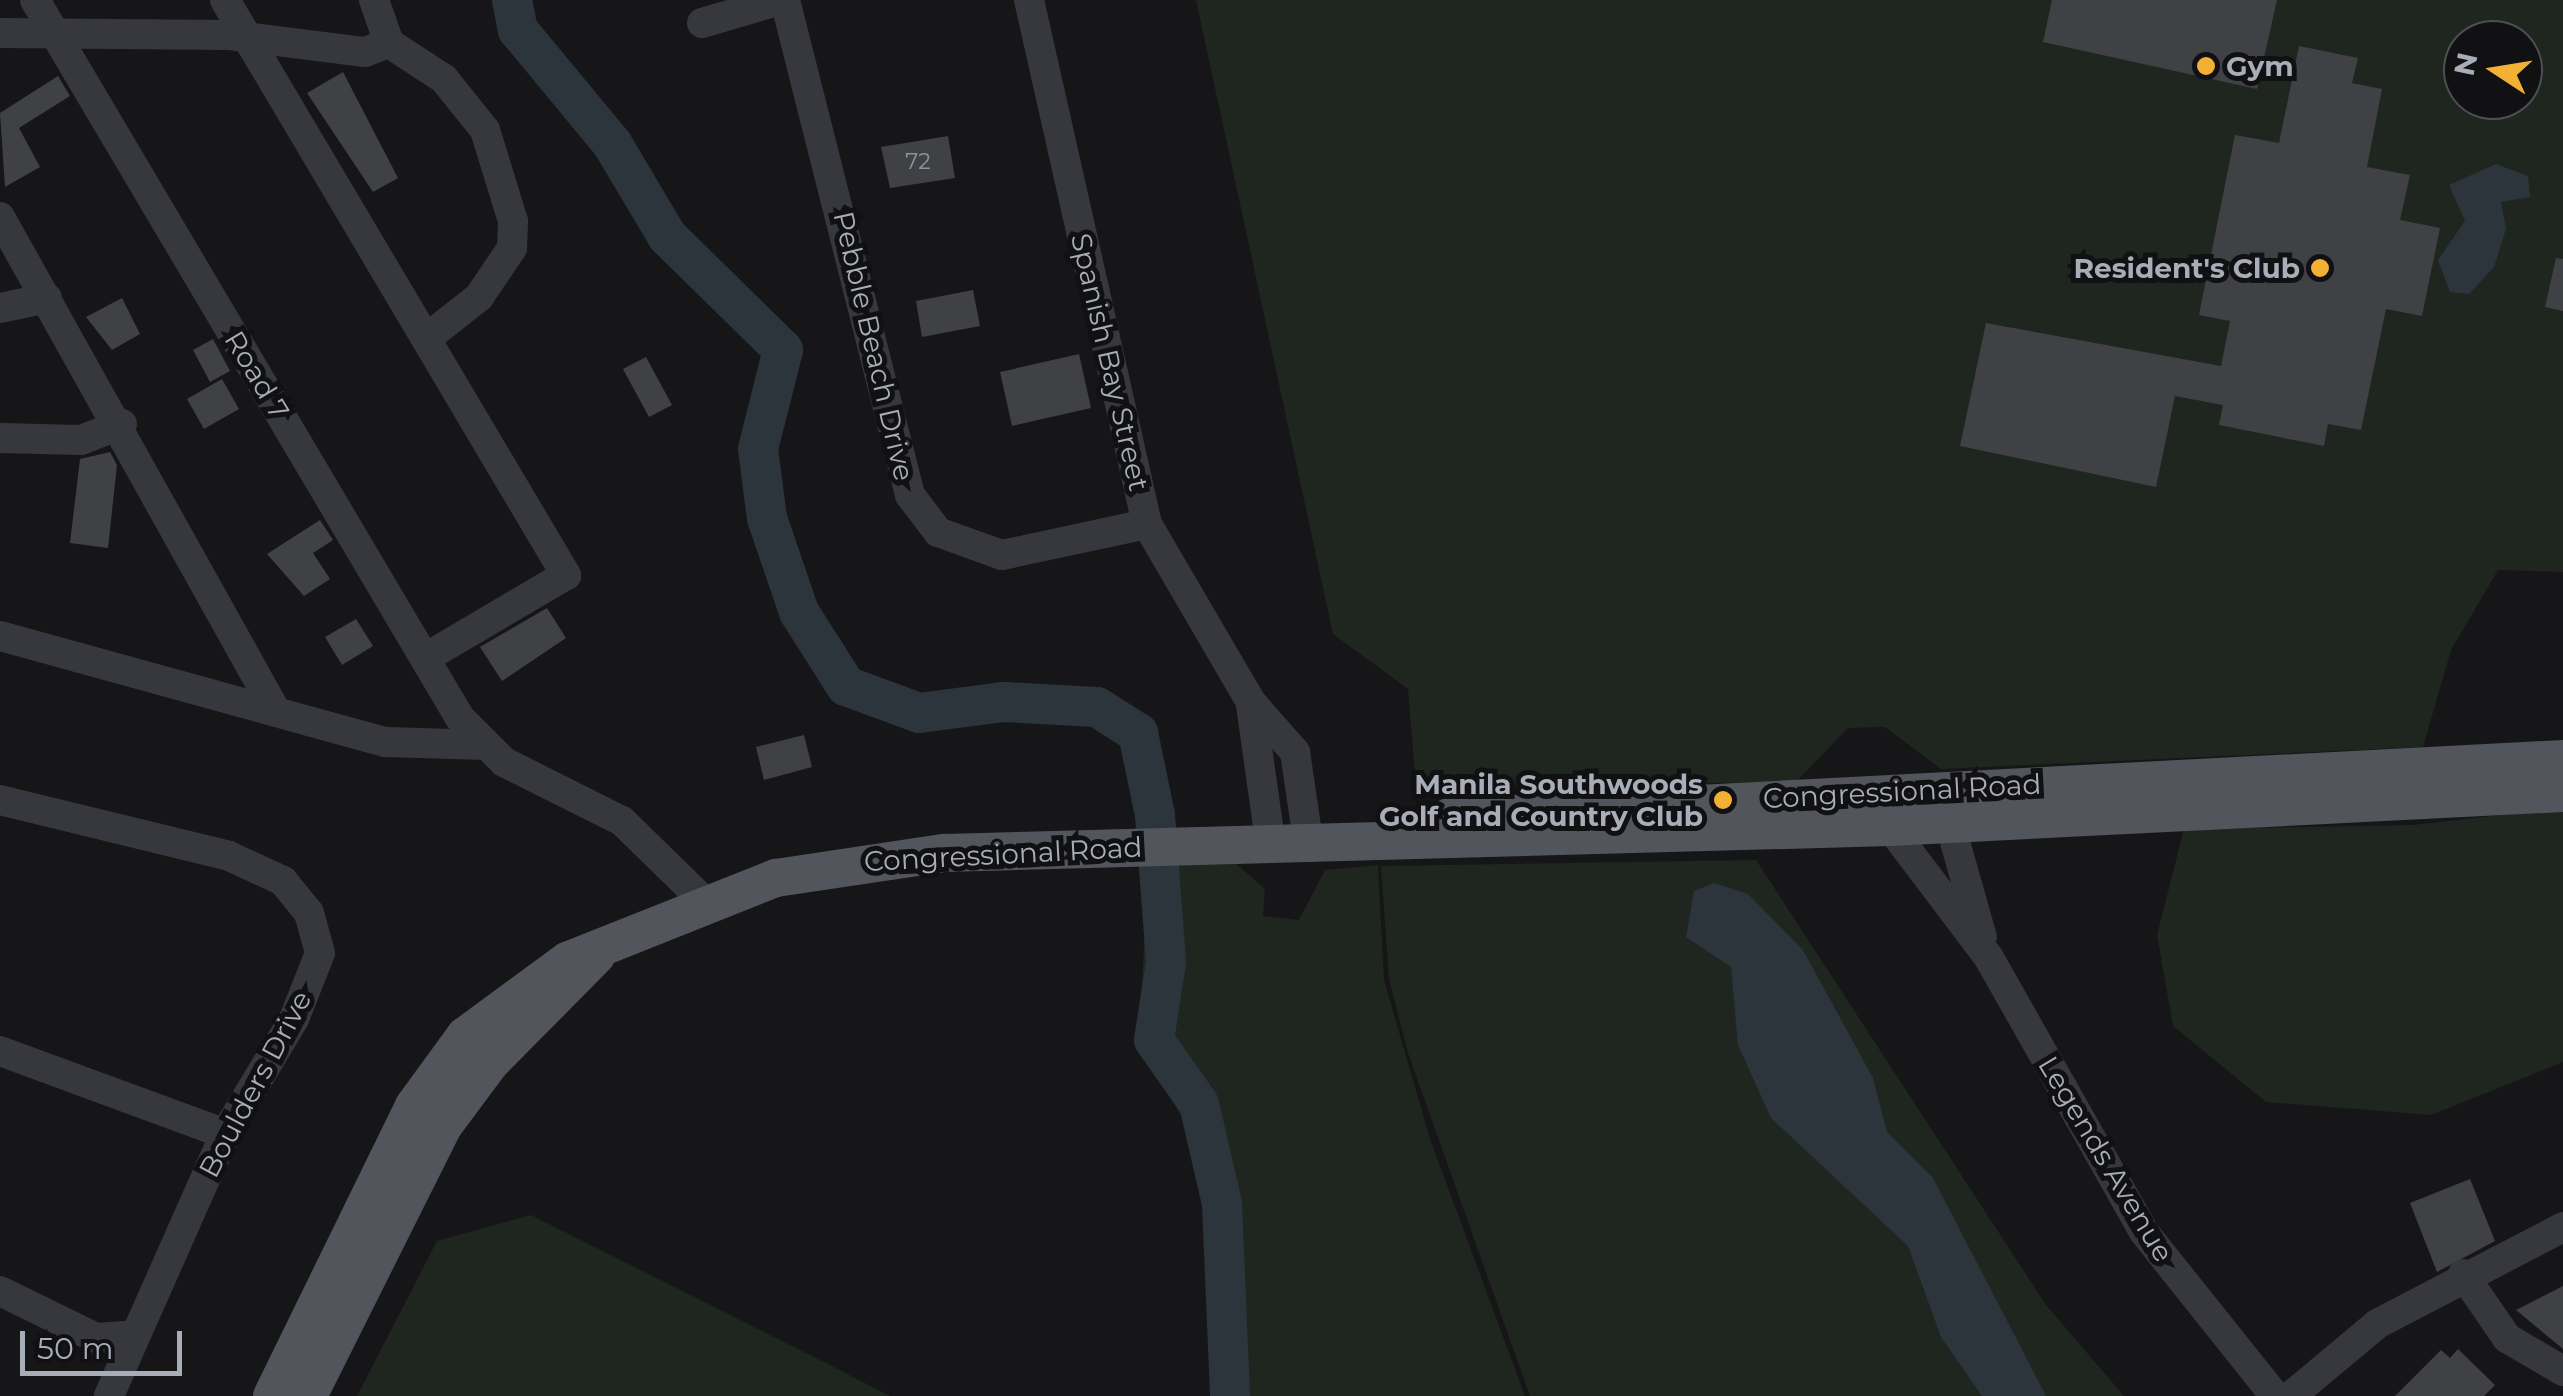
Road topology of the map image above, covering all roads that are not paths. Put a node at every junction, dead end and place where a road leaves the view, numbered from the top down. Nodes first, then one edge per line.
1 (35, 0) edge
2 (50, 0) edge
3 (225, 0) edge
4 (374, 0) edge
5 (782, 0) edge
6 (1029, 0) edge
7 (702, 24) dead end
8 (0, 33) edge
9 (249, 42) junction
10 (389, 43) junction
11 (70, 44) junction
12 (0, 51) edge
13 (0, 217) edge
14 (47, 298) junction
15 (0, 308) edge
16 (428, 338) junction
17 (122, 424) junction
18 (0, 438) edge
19 (1147, 524) junction
20 (0, 636) edge
21 (438, 652) junction
22 (1251, 702) junction
23 (273, 706) junction
24 (486, 745) junction
25 (2563, 759) edge
26 (2563, 792) edge
27 (0, 800) edge
28 (1944, 806) junction
29 (1888, 809) junction
30 (1308, 836) junction
31 (1262, 838) junction
32 (693, 908) junction
33 (1989, 958) junction
34 (0, 1050) edge
35 (455, 1079) junction
36 (226, 1134) junction
37 (2563, 1227) edge
38 (2463, 1274) junction
39 (0, 1291) edge
40 (134, 1335) junction
41 (2563, 1371) edge
42 (109, 1396) edge
43 (272, 1396) edge
44 (308, 1396) edge
45 (2275, 1396) edge
46 (2291, 1396) edge

1 - 11 street, Road 7
2 - 11 street, Road 7
3 - 9 street
4 - 10 street
5 - 7 street
5 - 19 street, Pebble Beach Drive
6 - 19 street, Spanish Bay Street
8 - 11 street
9 - 10 street
9 - 11 street
9 - 16 street
10 - 16 street
11 - 12 street
11 - 21 street, Road 7
11 - 24 street, Road 7
13 - 14 street
14 - 15 street
14 - 17 street
16 - 21 street
17 - 18 street
17 - 23 street
19 - 22 street, Spanish Bay Street
20 - 23 street
21 - 24 street, Road 7
22 - 30 street, Spanish Bay Street
22 - 31 street, Spanish Bay Street
23 - 24 street
24 - 32 street, Road 7
25 - 28 main road, Congressional Road
26 - 28 main road, Congressional Road
27 - 36 street, Boulders Drive
28 - 29 main road, Congressional Road
28 - 33 street, Legends Avenue
29 - 30 main road, Congressional Road
29 - 30 main road, Congressional Road
29 - 33 street, Legends Avenue
30 - 31 main road, Congressional Road
31 - 32 main road, Congressional Road
32 - 35 main road, Congressional Road
33 - 45 street, Legends Avenue
34 - 36 street
35 - 43 main road, Congressional Road
35 - 44 main road, Congressional Road
36 - 40 street, Boulders Drive
37 - 38 street
38 - 41 street
38 - 46 street
39 - 40 street
40 - 42 street, Boulders Drive

